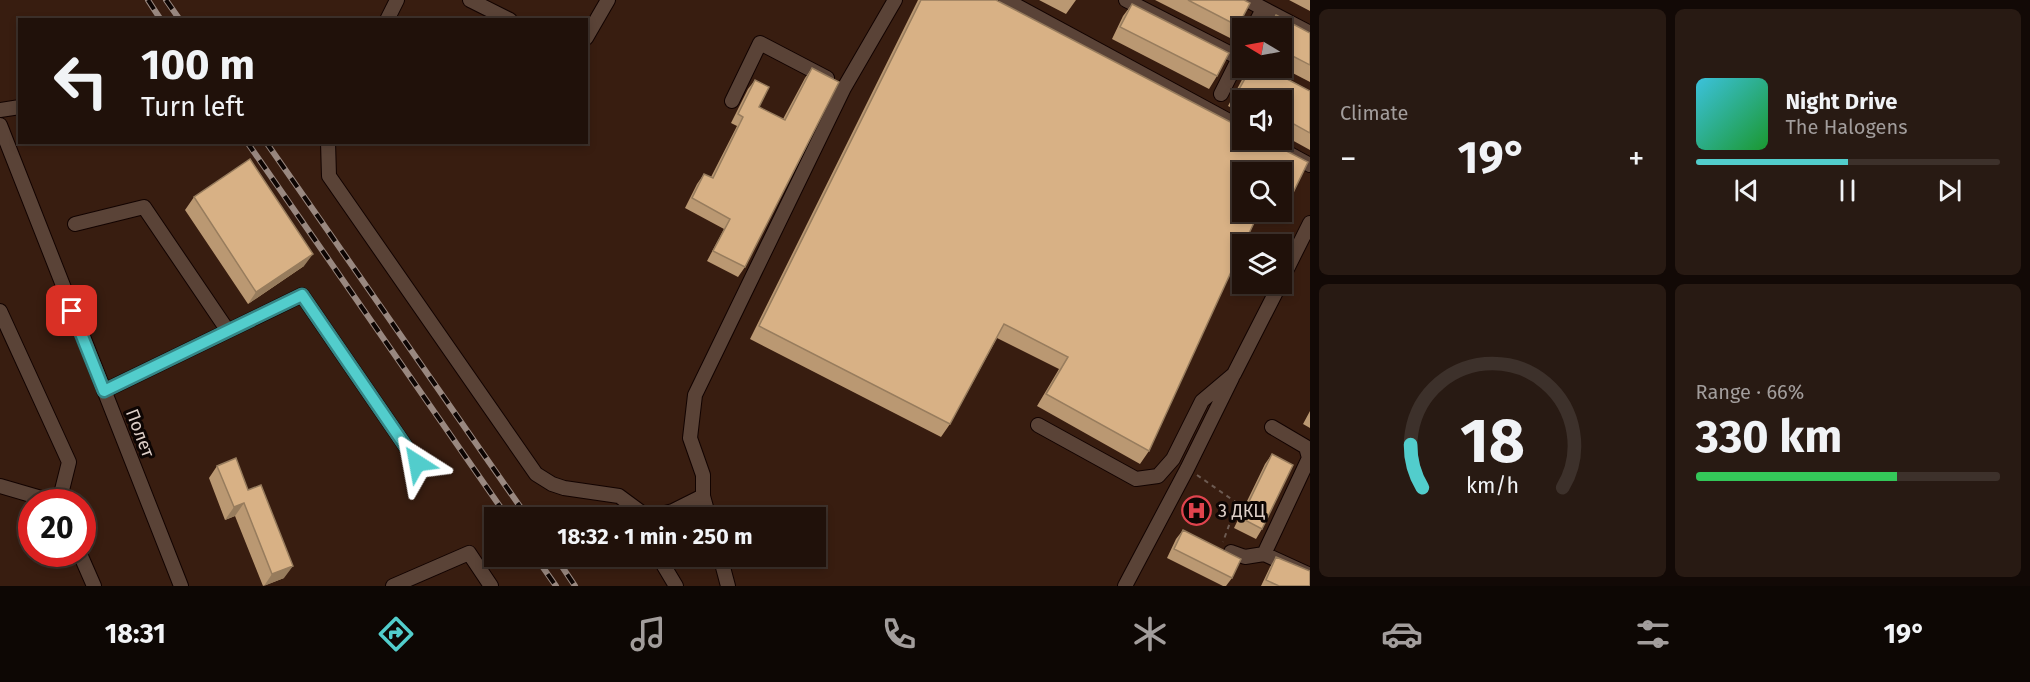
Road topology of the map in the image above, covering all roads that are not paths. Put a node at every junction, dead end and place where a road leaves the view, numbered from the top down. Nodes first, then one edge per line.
1 (397, 0) edge
2 (470, 0) edge
3 (608, 0) edge
4 (895, 0) edge
5 (1006, 0) edge
6 (1126, 0) edge
7 (1247, 0) edge
8 (493, 5) edge
9 (1263, 9) junction
10 (388, 18) edge
11 (508, 18) edge
12 (1258, 18) edge
13 (1310, 33) edge
14 (588, 35) edge
15 (1232, 51) edge
16 (1232, 71) edge
17 (844, 88) junction
18 (1221, 94) dead end
19 (732, 101) dead end
20 (18, 107) edge
21 (0, 110) edge
22 (1232, 123) edge
23 (0, 125) edge
24 (328, 144) edge
25 (1282, 150) edge
26 (14, 159) junction
27 (0, 165) edge
28 (1310, 165) edge
29 (1310, 223) edge
30 (75, 224) dead end
31 (1292, 258) edge
32 (1274, 294) edge
33 (0, 311) edge
34 (228, 331) junction
35 (1234, 374) junction
36 (104, 391) junction
37 (1038, 425) dead end
38 (1272, 428) dead end
39 (417, 463) dead end
40 (0, 486) edge
41 (61, 489) edge
42 (18, 491) edge
43 (703, 496) junction
44 (633, 507) edge
45 (681, 507) edge
46 (706, 507) edge
47 (1232, 552) edge
48 (1264, 554) junction
49 (86, 567) edge
50 (665, 567) edge
51 (723, 567) edge
52 (1310, 575) edge
53 (94, 586) edge
54 (181, 586) edge
55 (393, 586) edge
56 (491, 586) edge
57 (676, 586) edge
58 (728, 586) edge
59 (1125, 586) edge

1 - 10 street
2 - 8 street
3 - 14 street
4 - 17 street
5 - 22 street
6 - 15 street
7 - 9 street
8 - 11 street
9 - 12 street
9 - 13 street
16 - 18 street
17 - 19 street
17 - 43 street
20 - 21 street
23 - 26 street, Полет
24 - 44 street
25 - 28 street
26 - 27 street
26 - 36 street, Полет
29 - 31 street
30 - 34 street
32 - 35 street
33 - 41 street
34 - 36 street
34 - 39 street
35 - 37 street
35 - 59 street
36 - 54 street, Полет
38 - 48 street
40 - 42 street
43 - 45 street
43 - 46 street
47 - 48 street
48 - 52 street
49 - 53 street
50 - 57 street
51 - 58 street
55 - 56 street

